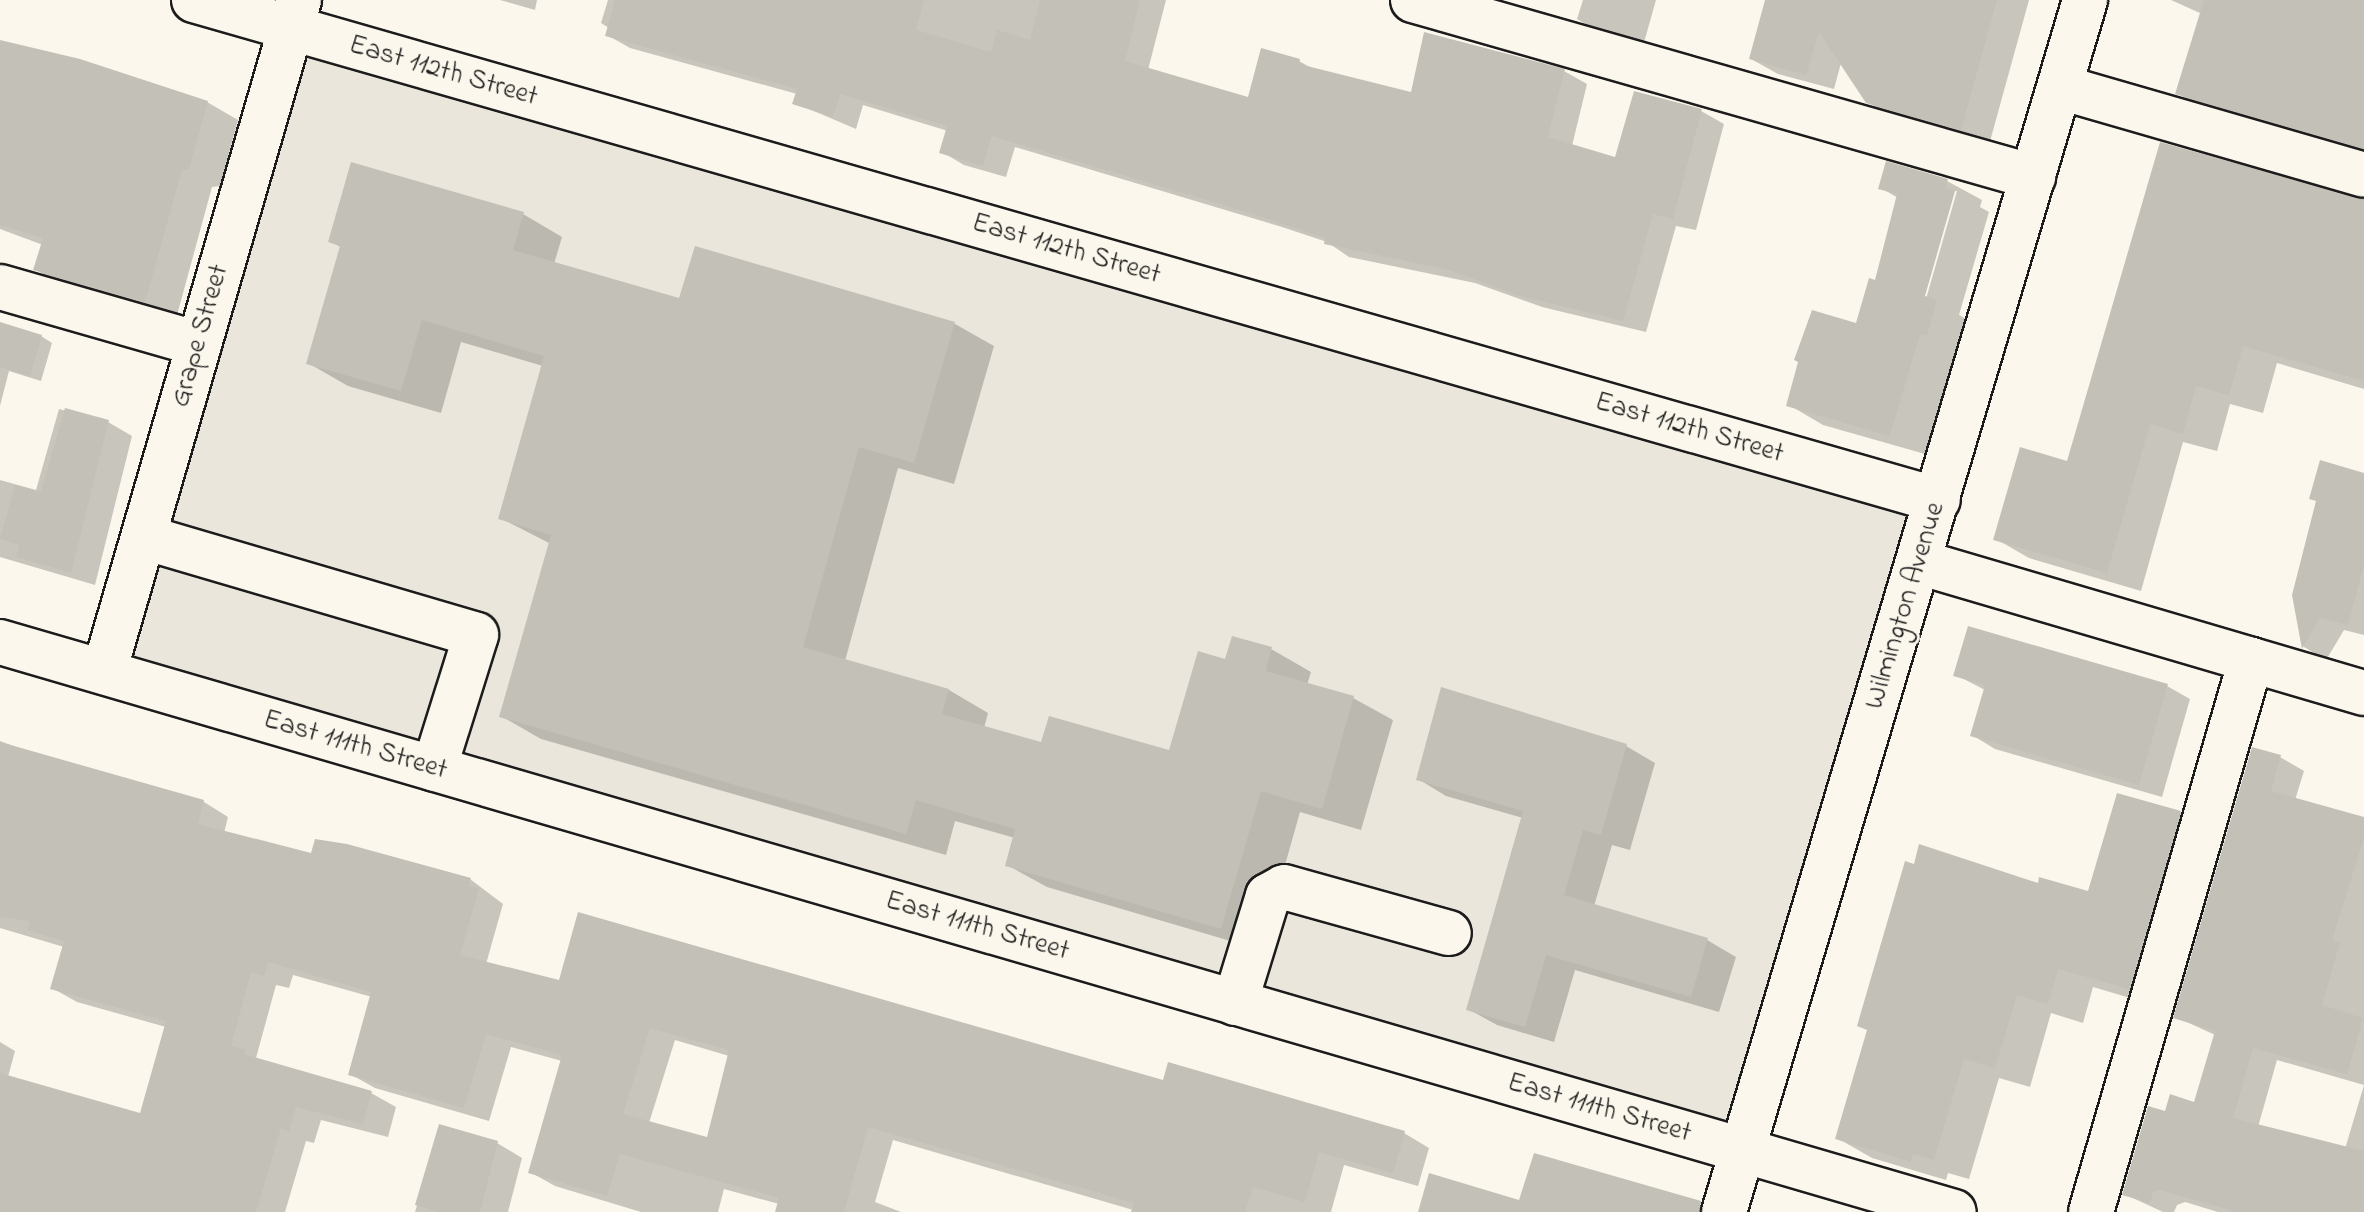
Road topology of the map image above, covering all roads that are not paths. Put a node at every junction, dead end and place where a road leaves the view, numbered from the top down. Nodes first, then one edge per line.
1 (194, 0) edge
2 (1413, 0) edge
3 (2085, 0) edge
4 (295, 14) edge
5 (2060, 87) junction
6 (2364, 175) edge
7 (2033, 177) junction
8 (0, 287) edge
9 (199, 344) junction
10 (1938, 500) junction
11 (144, 537) junction
12 (1919, 562) junction
13 (0, 642) edge
14 (2251, 660) junction
15 (104, 672) junction
16 (2364, 693) edge
17 (434, 769) junction
18 (1449, 933) dead end
19 (1235, 1003) junction
20 (1741, 1150) junction
21 (1724, 1212) edge
22 (1954, 1212) edge
23 (2091, 1212) edge

1 - 4 street, East 112th Street
2 - 7 street
3 - 5 street, Wilmington Avenue
4 - 9 street, Grape Street
4 - 10 street, East 112th Street
5 - 6 street
5 - 7 street, Wilmington Avenue
7 - 10 street, Wilmington Avenue
8 - 9 street
9 - 11 street, Grape Street
10 - 12 street, Wilmington Avenue
11 - 15 street, Grape Street
11 - 17 street
12 - 14 street
12 - 20 street, Wilmington Avenue
13 - 15 street, East 111th Street
14 - 16 street
14 - 23 street
15 - 17 street, East 111th Street
17 - 19 street, East 111th Street
18 - 19 street
19 - 20 street, East 111th Street
20 - 21 street, Wilmington Avenue
20 - 22 street, East 111th Street

